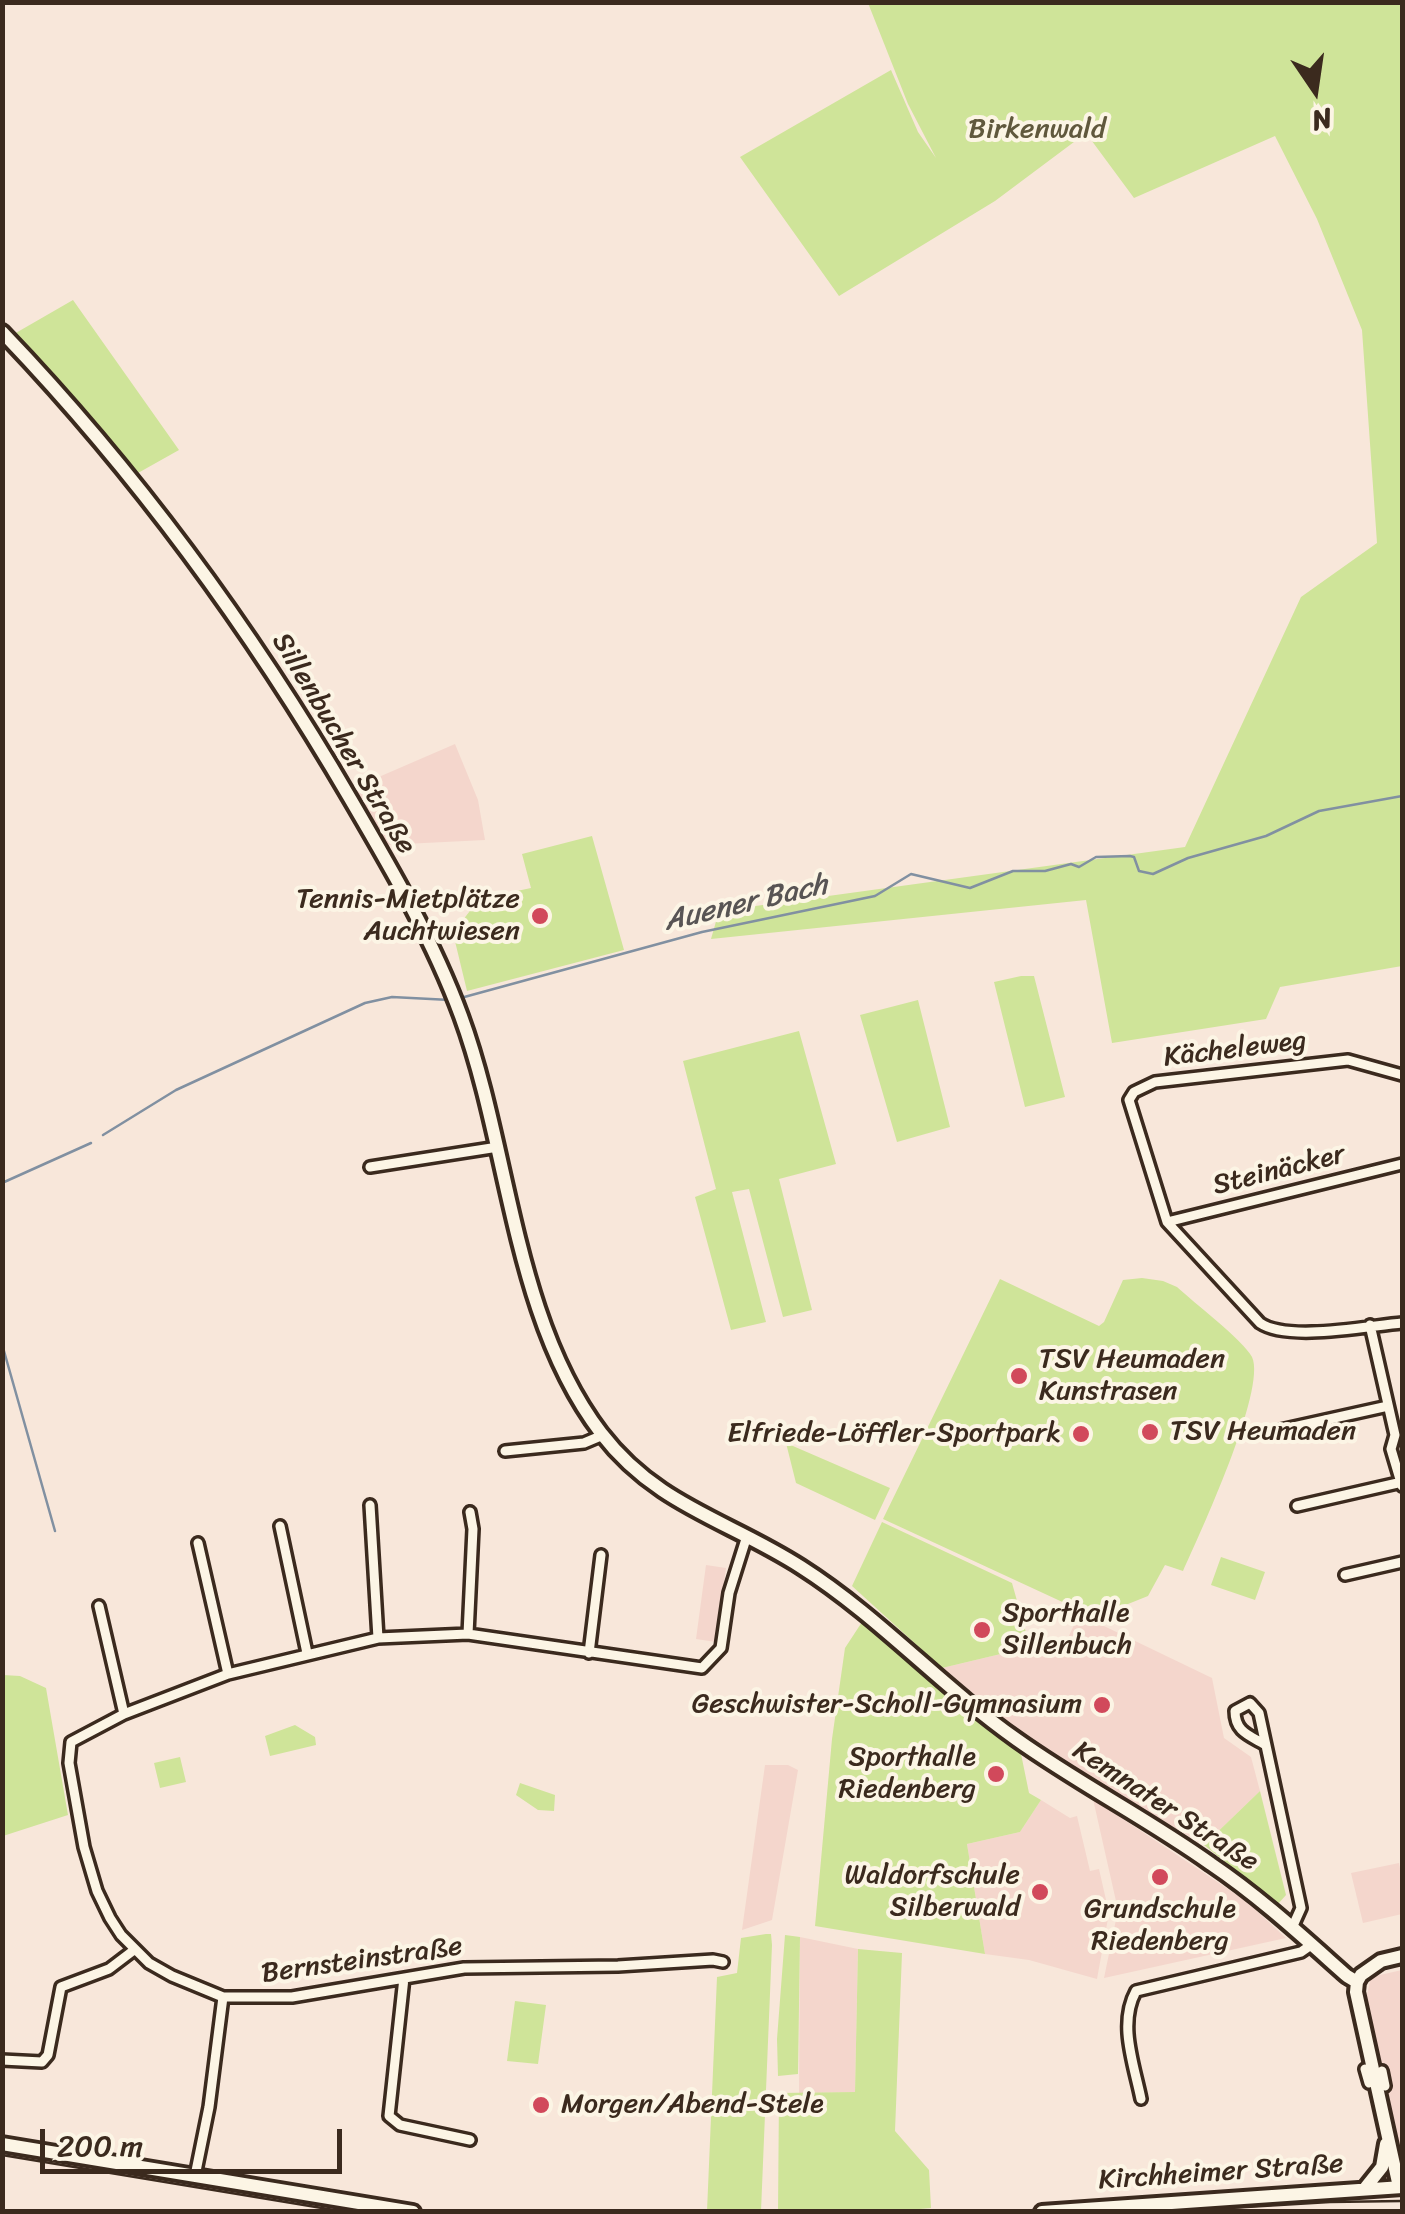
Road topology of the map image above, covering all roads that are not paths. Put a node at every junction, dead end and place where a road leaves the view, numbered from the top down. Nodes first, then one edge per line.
1 (2, 332) edge
2 (1402, 1075) edge
3 (498, 1147) junction
4 (1402, 1164) edge
5 (370, 1167) dead end
6 (1167, 1222) junction
7 (522, 1246) joint
8 (1402, 1323) edge
9 (1370, 1326) junction
10 (1388, 1406) junction
11 (1280, 1430) dead end
12 (603, 1435) junction
13 (505, 1450) dead end
14 (1402, 1483) edge
15 (370, 1505) dead end
16 (1297, 1506) dead end
17 (470, 1512) dead end
18 (280, 1526) dead end
19 (746, 1539) junction
20 (198, 1542) dead end
21 (602, 1555) dead end
22 (1402, 1562) edge
23 (1346, 1575) dead end
24 (99, 1606) dead end
25 (468, 1634) junction
26 (378, 1638) junction
27 (307, 1653) junction
28 (589, 1653) junction
29 (228, 1674) junction
30 (124, 1714) junction
31 (1264, 1744) junction
32 (1292, 1928) junction
33 (1311, 1945) junction
34 (134, 1950) junction
35 (1402, 1956) edge
36 (723, 1962) dead end
37 (404, 1978) junction
38 (1357, 1982) junction
39 (223, 1997) junction
40 (2, 2060) edge
41 (1366, 2068) dead end
42 (1382, 2071) dead end
43 (1369, 2084) dead end
44 (1385, 2086) dead end
45 (1141, 2099) dead end
46 (1387, 2137) junction
47 (470, 2140) dead end
48 (2, 2144) edge
49 (195, 2176) junction
50 (1366, 2187) junction
51 (1401, 2187) edge
52 (413, 2212) edge
53 (1042, 2212) edge

1 - 3 street, Sillenbucher Straße
2 - 6 street, Kächeleweg
3 - 5 street
3 - 7 street, Sillenbucher Straße
4 - 6 street, Steinäcker
6 - 9 street
7 - 12 street, Kemnater Straße
8 - 9 street
9 - 10 street
10 - 11 street
10 - 14 street
12 - 13 street
12 - 19 street, Kemnater Straße
14 - 16 street
15 - 26 street
17 - 25 street
18 - 27 street
19 - 28 street, Bernsteinstraße
19 - 32 street, Kemnater Straße
20 - 29 street
21 - 28 street
22 - 23 street
24 - 30 street
25 - 26 street, Bernsteinstraße
25 - 28 street, Bernsteinstraße
26 - 27 street, Bernsteinstraße
27 - 29 street, Bernsteinstraße
29 - 30 street, Bernsteinstraße
30 - 34 street, Bernsteinstraße
31 - 31 street
31 - 32 street
32 - 33 street, Kemnater Straße
33 - 38 street, Kemnater Straße
33 - 45 street
34 - 39 street, Bernsteinstraße
34 - 40 street
35 - 38 street
36 - 37 street, Bernsteinstraße
37 - 39 street, Bernsteinstraße
37 - 47 street
38 - 46 street
39 - 49 street
41 - 43 street
42 - 44 street
46 - 50 street
46 - 51 street
48 - 49 street
49 - 52 street
50 - 51 street, Kirchheimer Straße
50 - 53 street, Kirchheimer Straße

